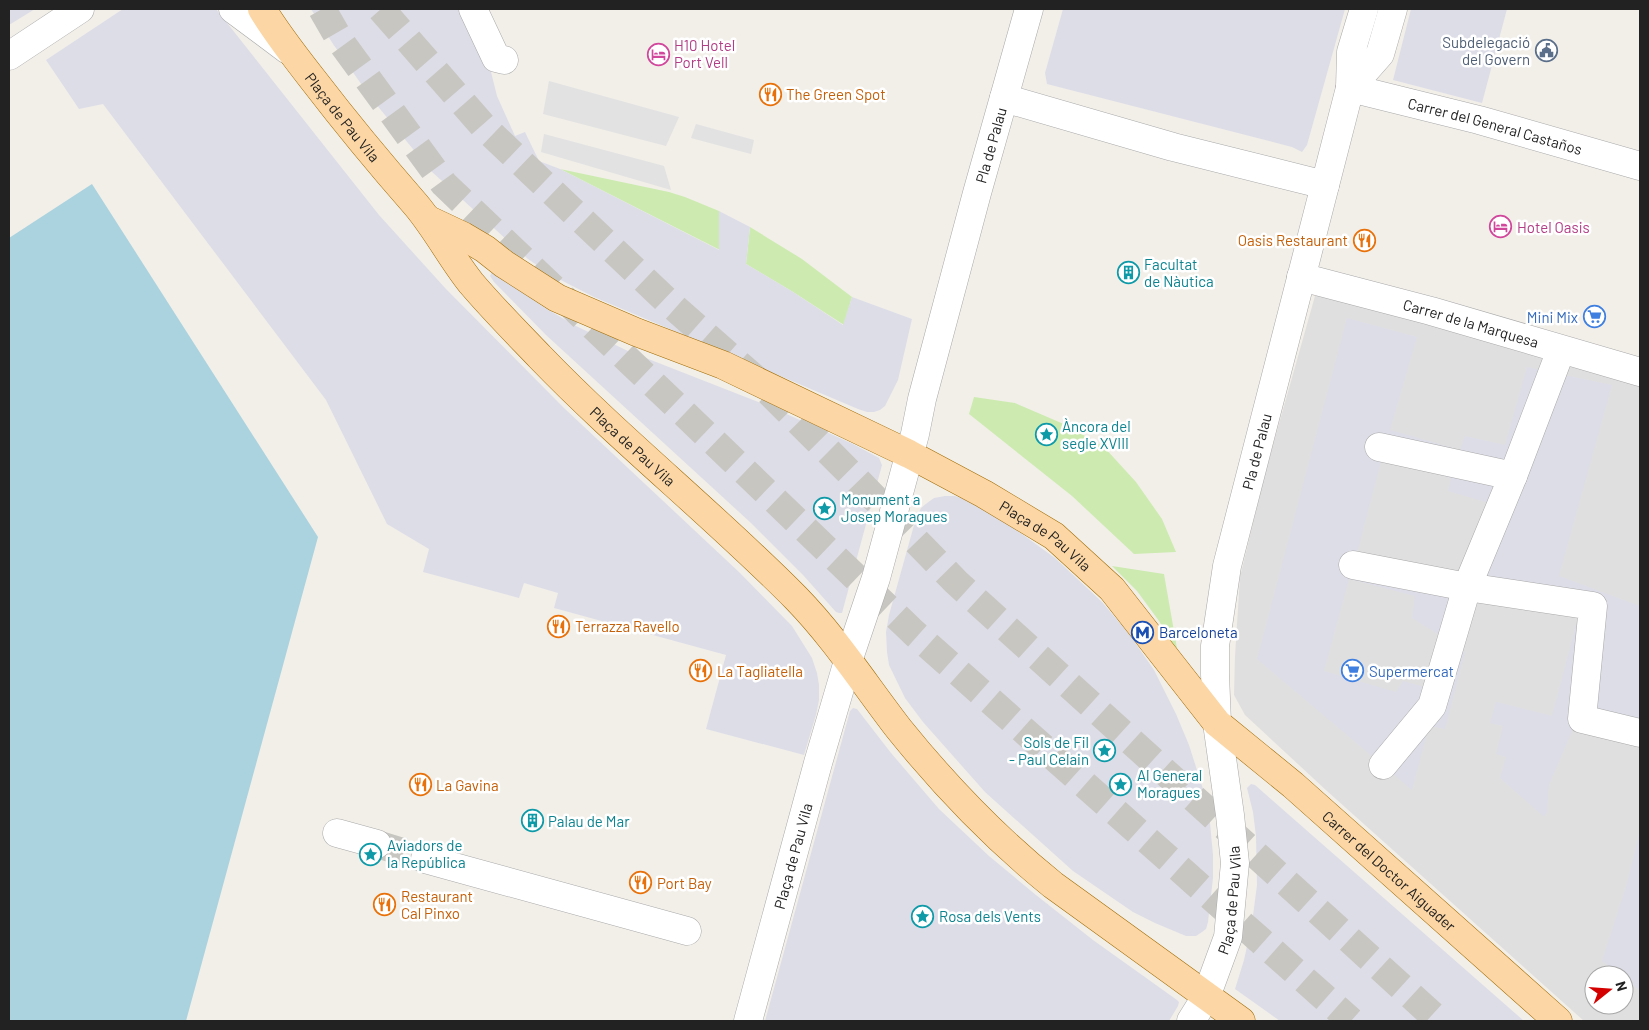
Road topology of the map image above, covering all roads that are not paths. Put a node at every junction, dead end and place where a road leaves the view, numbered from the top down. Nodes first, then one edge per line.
1 (80, 9) edge
2 (233, 9) edge
3 (262, 9) edge
4 (474, 9) edge
5 (1029, 9) edge
6 (1364, 9) edge
7 (1394, 9) edge
8 (293, 54) junction
9 (9, 56) edge
10 (504, 60) dead end
11 (1350, 88) junction
12 (1004, 98) junction
13 (1640, 166) edge
14 (1325, 185) junction
15 (429, 220) junction
16 (1300, 277) junction
17 (1561, 350) junction
18 (1639, 369) edge
19 (1380, 447) dead end
20 (909, 454) junction
21 (1513, 476) junction
22 (1353, 565) dead end
23 (1467, 587) junction
24 (848, 661) junction
25 (1217, 723) junction
26 (1640, 733) edge
27 (1383, 766) dead end
28 (337, 833) dead end
29 (377, 844) tunnel mouth
30 (425, 859) tunnel mouth
31 (687, 931) dead end
32 (1206, 997) junction
33 (748, 1021) edge
34 (1191, 1021) edge
35 (1241, 1021) edge
36 (1558, 1021) edge

1 - 9 street
2 - 8 street
3 - 8 main road, Plaça de Pau Vila
4 - 10 street
5 - 12 street, Pla de Palau
6 - 11 street, Pla de Palau
7 - 11 street
8 - 15 main road, Plaça de Pau Vila
11 - 13 street, Carrer del General Castaños
11 - 14 street, Pla de Palau
12 - 14 street, Pla de Palau
12 - 20 street, Pla de Palau
14 - 16 street, Pla de Palau
15 - 20 main road, Plaça de Pau Vila
15 - 24 main road, Plaça de Pau Vila
16 - 17 street, Carrer de la Marquesa
16 - 25 street, Pla de Palau
17 - 18 street, Carrer de la Marquesa
17 - 21 street
19 - 21 street
20 - 24 street, Plaça de Pau Vila
20 - 25 main road, Plaça de Pau Vila
21 - 23 street
22 - 23 street
23 - 26 street
23 - 27 street
24 - 32 main road, Plaça de Pau Vila
24 - 33 street, Plaça de Pau Vila
25 - 32 street, Plaça de Pau Vila
25 - 36 main road, Carrer del Doctor Aiguader
28 - 29 street
30 - 31 street
32 - 34 street
32 - 35 main road

